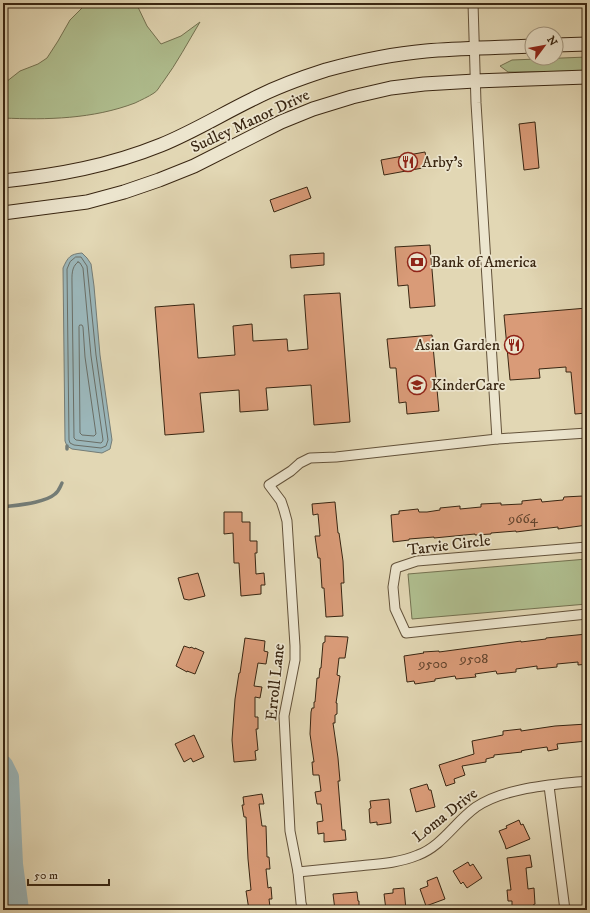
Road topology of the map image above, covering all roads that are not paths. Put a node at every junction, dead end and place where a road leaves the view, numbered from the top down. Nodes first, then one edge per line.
1 (473, 3) edge
2 (587, 44) edge
3 (564, 45) edge
4 (524, 46) edge
5 (474, 49) junction
6 (587, 77) edge
7 (475, 81) junction
8 (3, 181) edge
9 (3, 213) edge
10 (587, 433) edge
11 (497, 439) junction
12 (587, 547) edge
13 (587, 614) edge
14 (587, 781) edge
15 (549, 786) junction
16 (298, 872) junction
17 (303, 910) edge
18 (565, 910) edge

1 - 5 street
2 - 3 main road
4 - 5 main road, Sudley Manor Drive
5 - 7 street
5 - 8 main road, Sudley Manor Drive
6 - 7 main road, Sudley Manor Drive
7 - 9 main road, Sudley Manor Drive
7 - 11 street
10 - 11 street
11 - 16 street, Erroll Lane
12 - 13 street, Tarvie Circle
14 - 15 street, Loma Drive
15 - 16 street, Loma Drive
15 - 18 street
16 - 17 street, Erroll Lane

